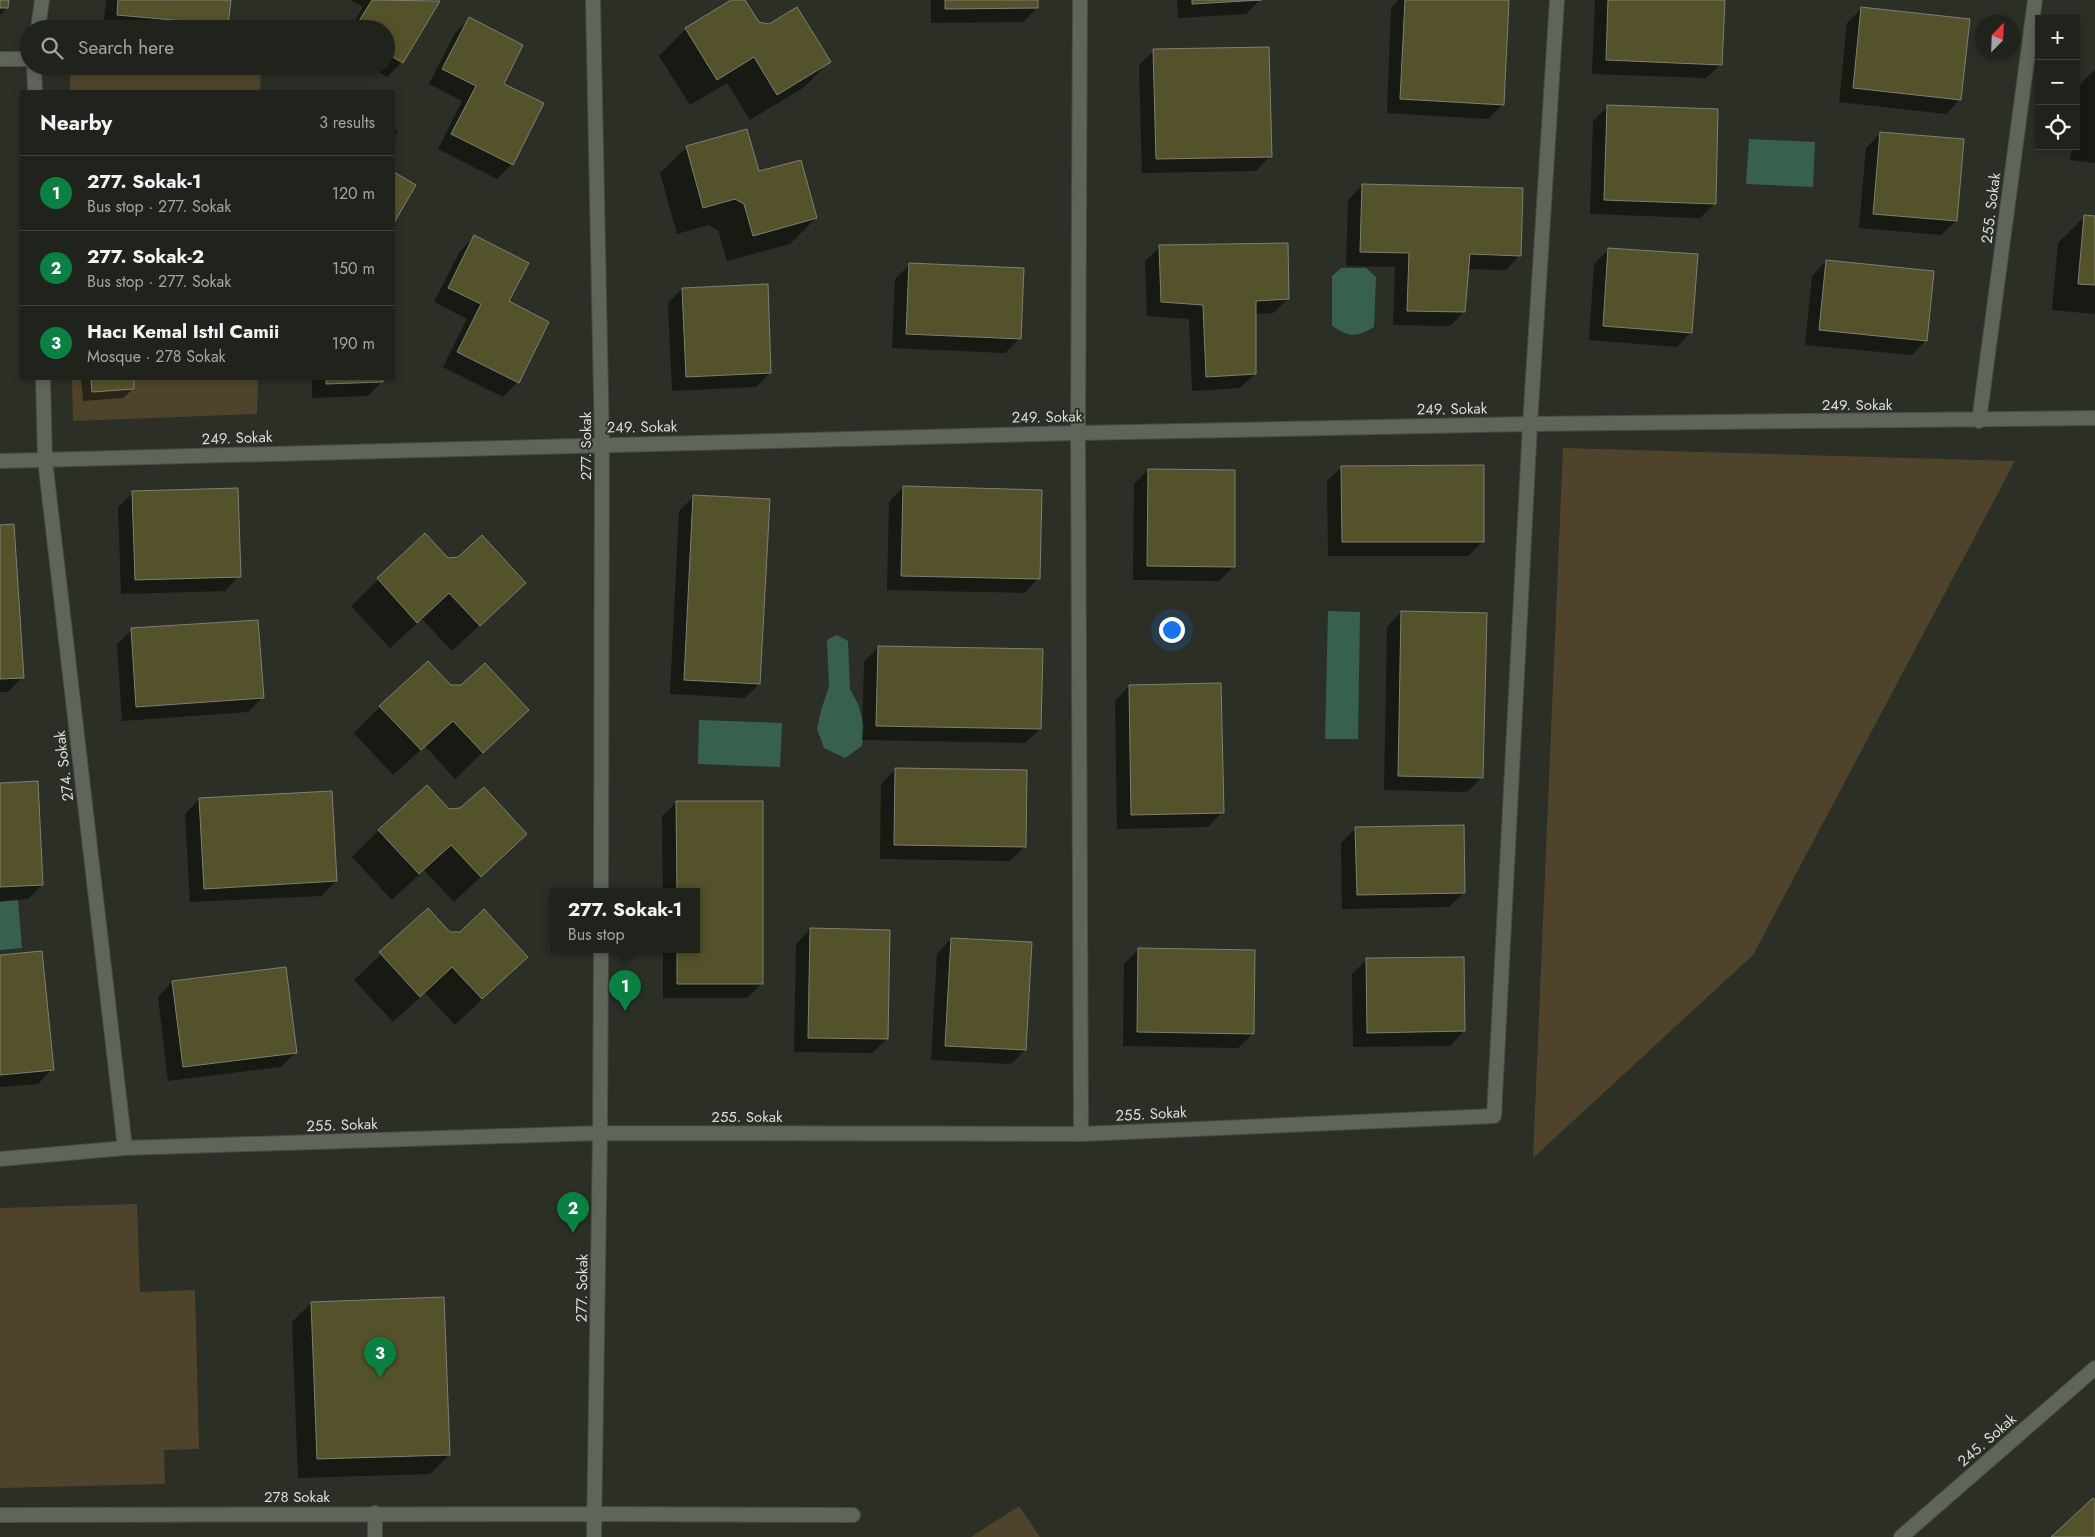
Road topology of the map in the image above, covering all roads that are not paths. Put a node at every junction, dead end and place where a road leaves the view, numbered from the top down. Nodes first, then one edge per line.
1 (42, 0) edge
2 (593, 0) edge
3 (1080, 0) edge
4 (1557, 0) edge
5 (2034, 0) edge
6 (39, 20) edge
7 (0, 59) edge
8 (20, 59) edge
9 (34, 75) edge
10 (35, 90) edge
11 (43, 380) edge
12 (2095, 418) edge
13 (1979, 421) junction
14 (1530, 424) junction
15 (1078, 433) junction
16 (602, 444) junction
17 (45, 460) junction
18 (0, 462) edge
19 (601, 888) edge
20 (601, 953) edge
21 (600, 1133) junction
22 (1081, 1134) junction
23 (125, 1148) junction
24 (0, 1159) edge
25 (2095, 1368) edge
26 (375, 1513) junction
27 (594, 1514) junction
28 (0, 1515) edge
29 (853, 1515) dead end
30 (375, 1537) edge
31 (594, 1537) edge
32 (1901, 1537) edge

1 - 6 street
2 - 16 street, 277. Sokak
3 - 15 street
4 - 14 street
5 - 13 street, 255. Sokak
7 - 8 street
9 - 10 street
11 - 17 street, 274. Sokak
12 - 13 street, 249. Sokak
13 - 14 street, 249. Sokak
14 - 15 street, 249. Sokak
14 - 22 street, 255. Sokak
15 - 16 street, 249. Sokak
15 - 22 street
16 - 17 street, 249. Sokak
16 - 19 street, 277. Sokak
17 - 18 street, 249. Sokak
17 - 23 street, 274. Sokak
20 - 21 street, 277. Sokak
21 - 22 street, 255. Sokak
21 - 23 street, 255. Sokak
21 - 27 street, 277. Sokak
23 - 24 street, 255. Sokak
25 - 32 street, 245. Sokak
26 - 27 street, 278 Sokak
26 - 28 street, 278 Sokak
26 - 30 street
27 - 29 street, 278 Sokak
27 - 31 street, 277. Sokak

